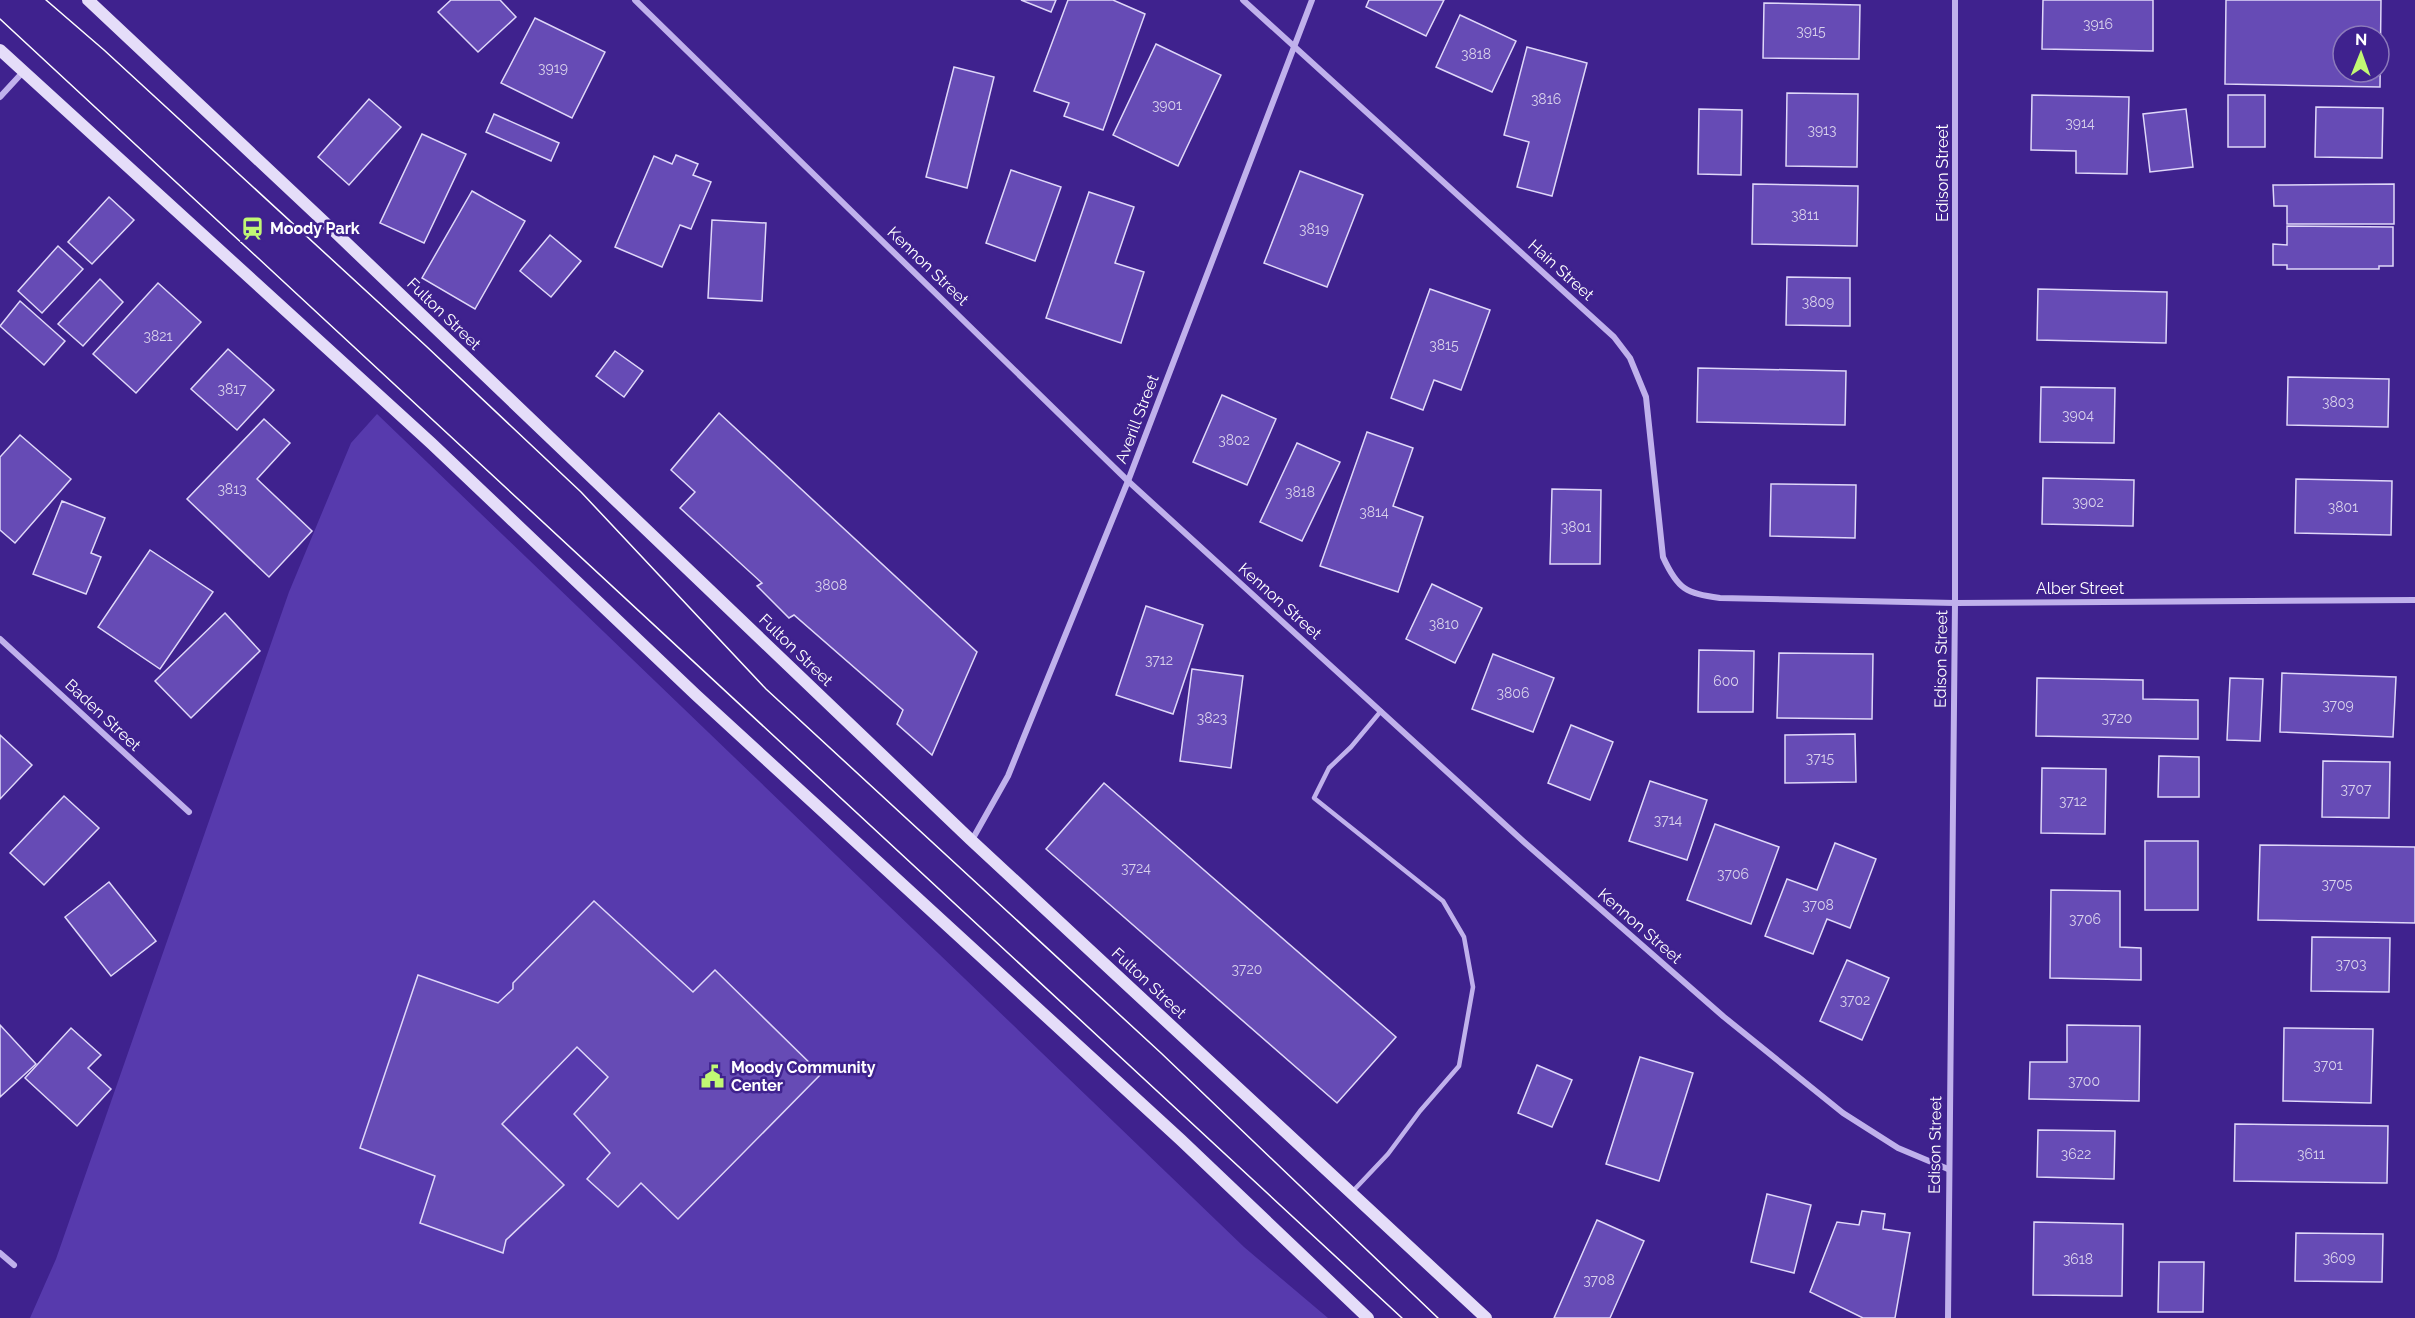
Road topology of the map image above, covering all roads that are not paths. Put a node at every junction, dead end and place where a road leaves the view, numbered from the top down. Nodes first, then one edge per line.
1 (89, 0) edge
2 (635, 0) edge
3 (1243, 0) edge
4 (1312, 0) edge
5 (1955, 0) edge
6 (1296, 46) junction
7 (0, 50) edge
8 (23, 71) junction
9 (0, 97) edge
10 (1128, 481) junction
11 (1746, 599) joint
12 (2415, 600) edge
13 (1955, 603) junction
14 (0, 639) edge
15 (1381, 711) junction
16 (189, 812) dead end
17 (971, 840) junction
18 (1948, 1169) junction
19 (1351, 1193) junction
20 (0, 1253) edge
21 (14, 1265) dead end
22 (1368, 1318) edge
23 (1486, 1318) edge
24 (1948, 1318) edge

1 - 17 main road, Fulton Street
2 - 10 street, Kennon Street
3 - 6 street, Hain Street
4 - 6 street, Averill Street
5 - 13 street, Edison Street
6 - 10 street, Averill Street
6 - 11 street, Hain Street
7 - 8 main road
8 - 9 street
8 - 22 main road
10 - 15 street, Kennon Street
10 - 17 street, Averill Street
11 - 13 street, Alber Street
12 - 13 street, Alber Street
13 - 18 street, Edison Street
14 - 16 street, Baden Street
15 - 18 street, Kennon Street
15 - 19 lane
17 - 19 main road, Fulton Street
18 - 24 street, Edison Street
19 - 23 main road, Fulton Street
20 - 21 street

